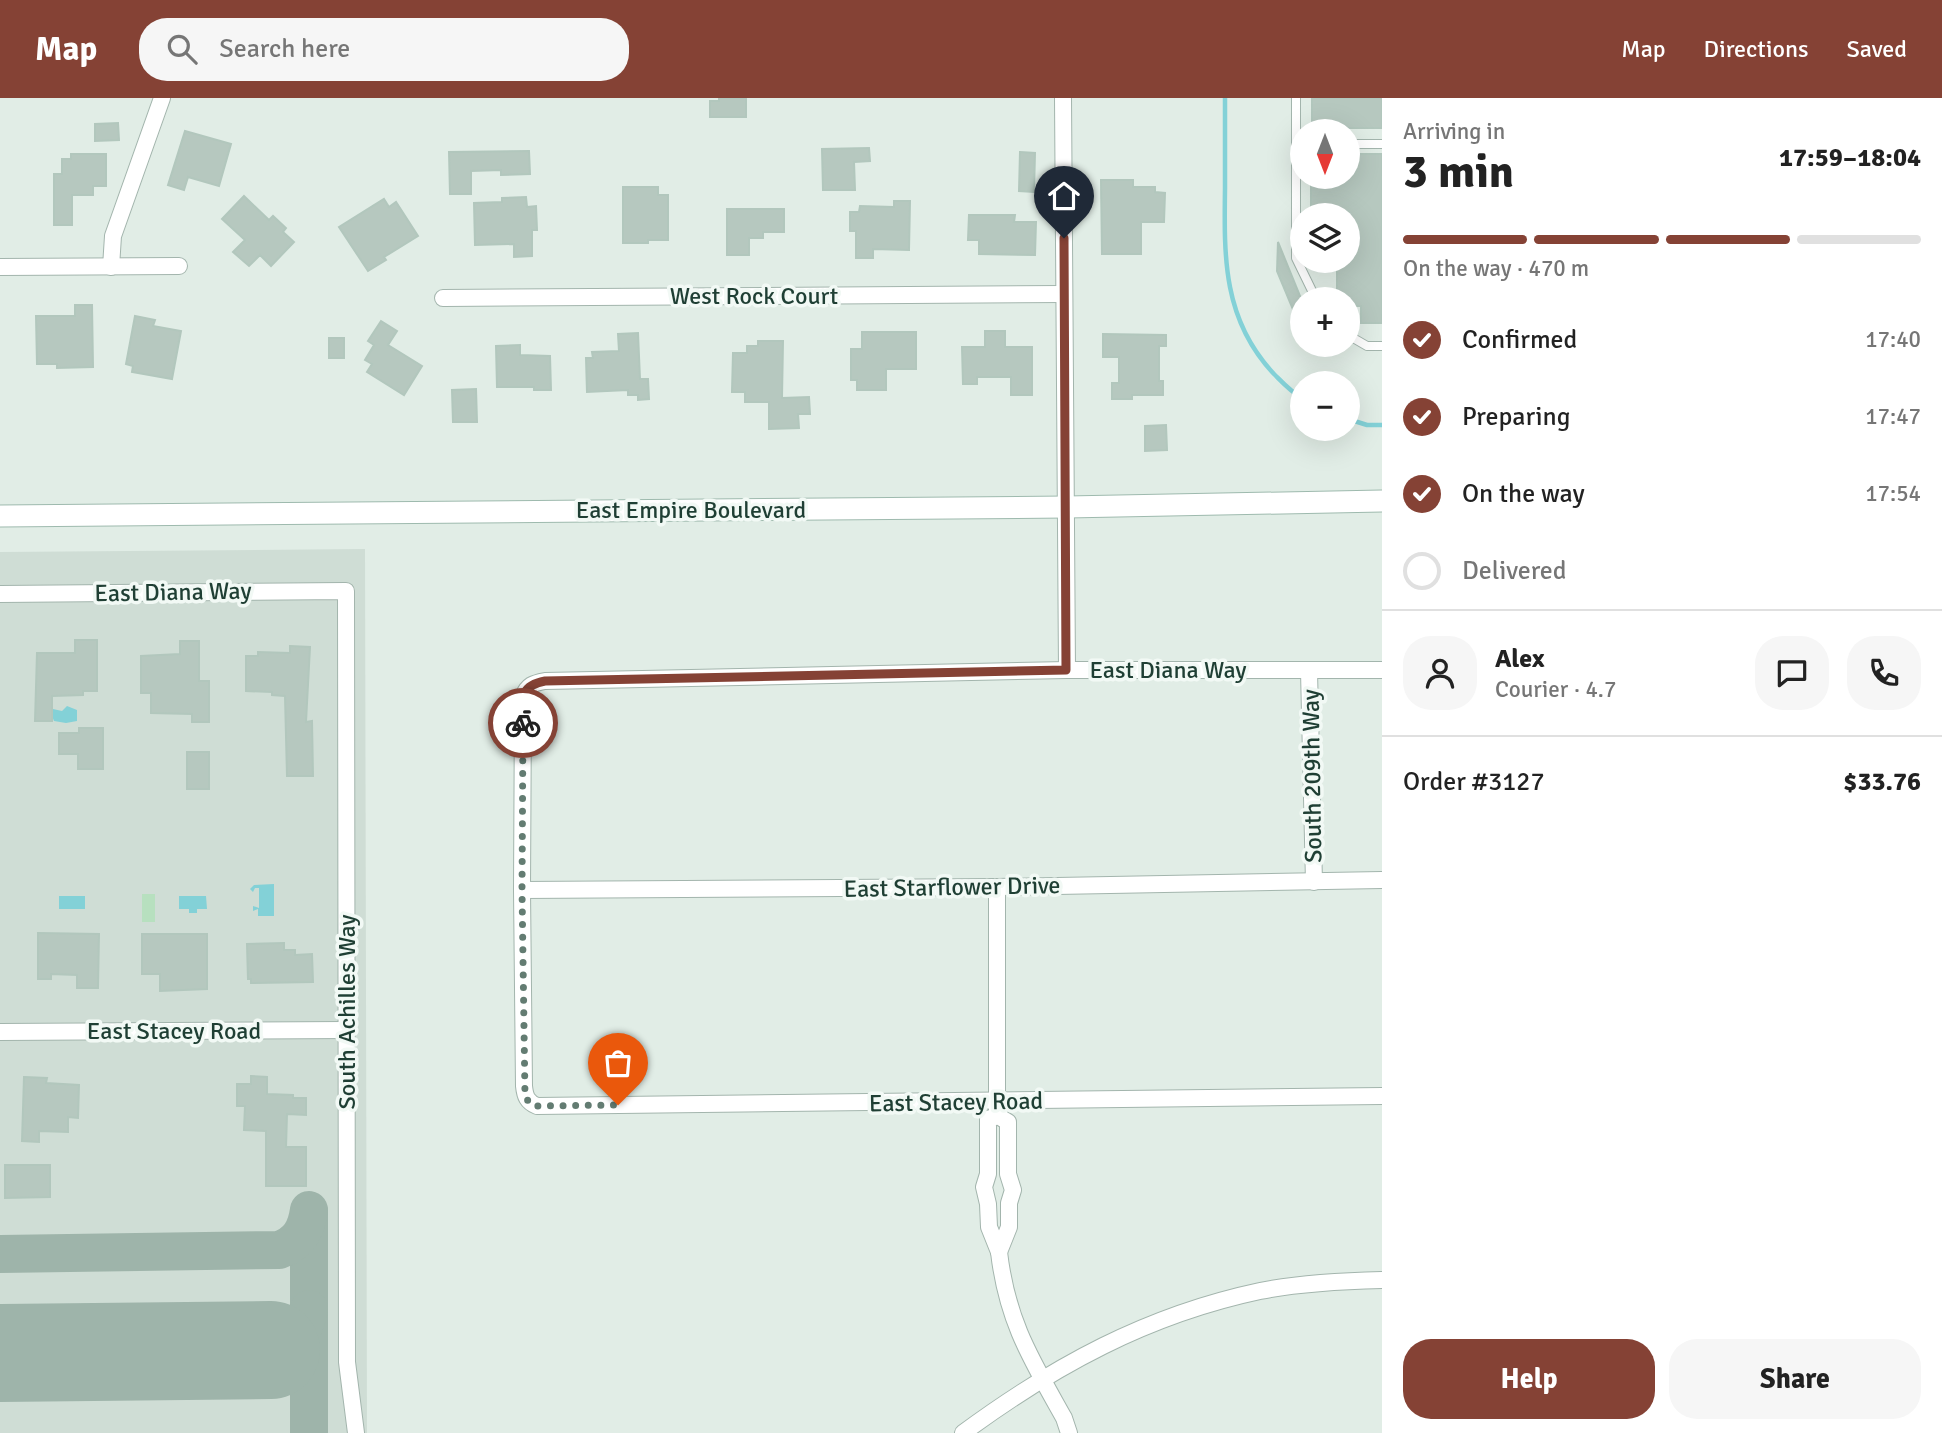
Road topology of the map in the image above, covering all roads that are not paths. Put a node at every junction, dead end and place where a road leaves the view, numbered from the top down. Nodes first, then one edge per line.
1 (162, 98) edge
2 (1063, 98) edge
3 (1296, 98) edge
4 (1297, 119) edge
5 (1360, 144) edge
6 (1382, 144) edge
7 (1298, 189) edge
8 (179, 266) dead end
9 (0, 267) edge
10 (111, 267) junction
11 (1310, 287) edge
12 (1064, 294) junction
13 (443, 298) dead end
14 (1360, 342) edge
15 (1382, 346) edge
16 (1382, 501) edge
17 (1067, 507) junction
18 (0, 516) edge
19 (346, 591) joint
20 (0, 594) edge
21 (1066, 670) junction
22 (1382, 670) edge
23 (1309, 671) junction
24 (1382, 880) edge
25 (1314, 882) junction
26 (997, 887) junction
27 (522, 890) junction
28 (347, 1030) junction
29 (0, 1032) edge
30 (1382, 1096) edge
31 (997, 1109) junction
32 (988, 1174) junction
33 (1008, 1174) junction
34 (999, 1252) junction
35 (1382, 1280) edge
36 (1042, 1379) junction
37 (356, 1433) edge
38 (963, 1433) edge
39 (1069, 1433) edge

1 - 10 street
2 - 12 street
3 - 4 lane
5 - 6 lane
7 - 11 lane
8 - 10 street
9 - 10 street
12 - 13 street, West Rock Court
12 - 17 street
14 - 15 lane
16 - 17 street, East Empire Boulevard
17 - 18 street, East Empire Boulevard
17 - 21 street
19 - 20 street, East Diana Way
19 - 28 street, South Achilles Way
21 - 23 street, East Diana Way
21 - 27 street, East Diana Way
22 - 23 street, East Diana Way
23 - 25 street, South 209th Way
24 - 25 street, East Starflower Drive
25 - 26 street, East Starflower Drive
26 - 27 street, East Starflower Drive
26 - 31 street
27 - 31 street, East Stacey Road
28 - 29 street, East Stacey Road
28 - 37 street, South Achilles Way
30 - 31 street, East Stacey Road
31 - 32 street
31 - 33 street
32 - 33 street
32 - 34 street
33 - 34 street
34 - 36 street
35 - 36 street
36 - 38 street
36 - 39 street

